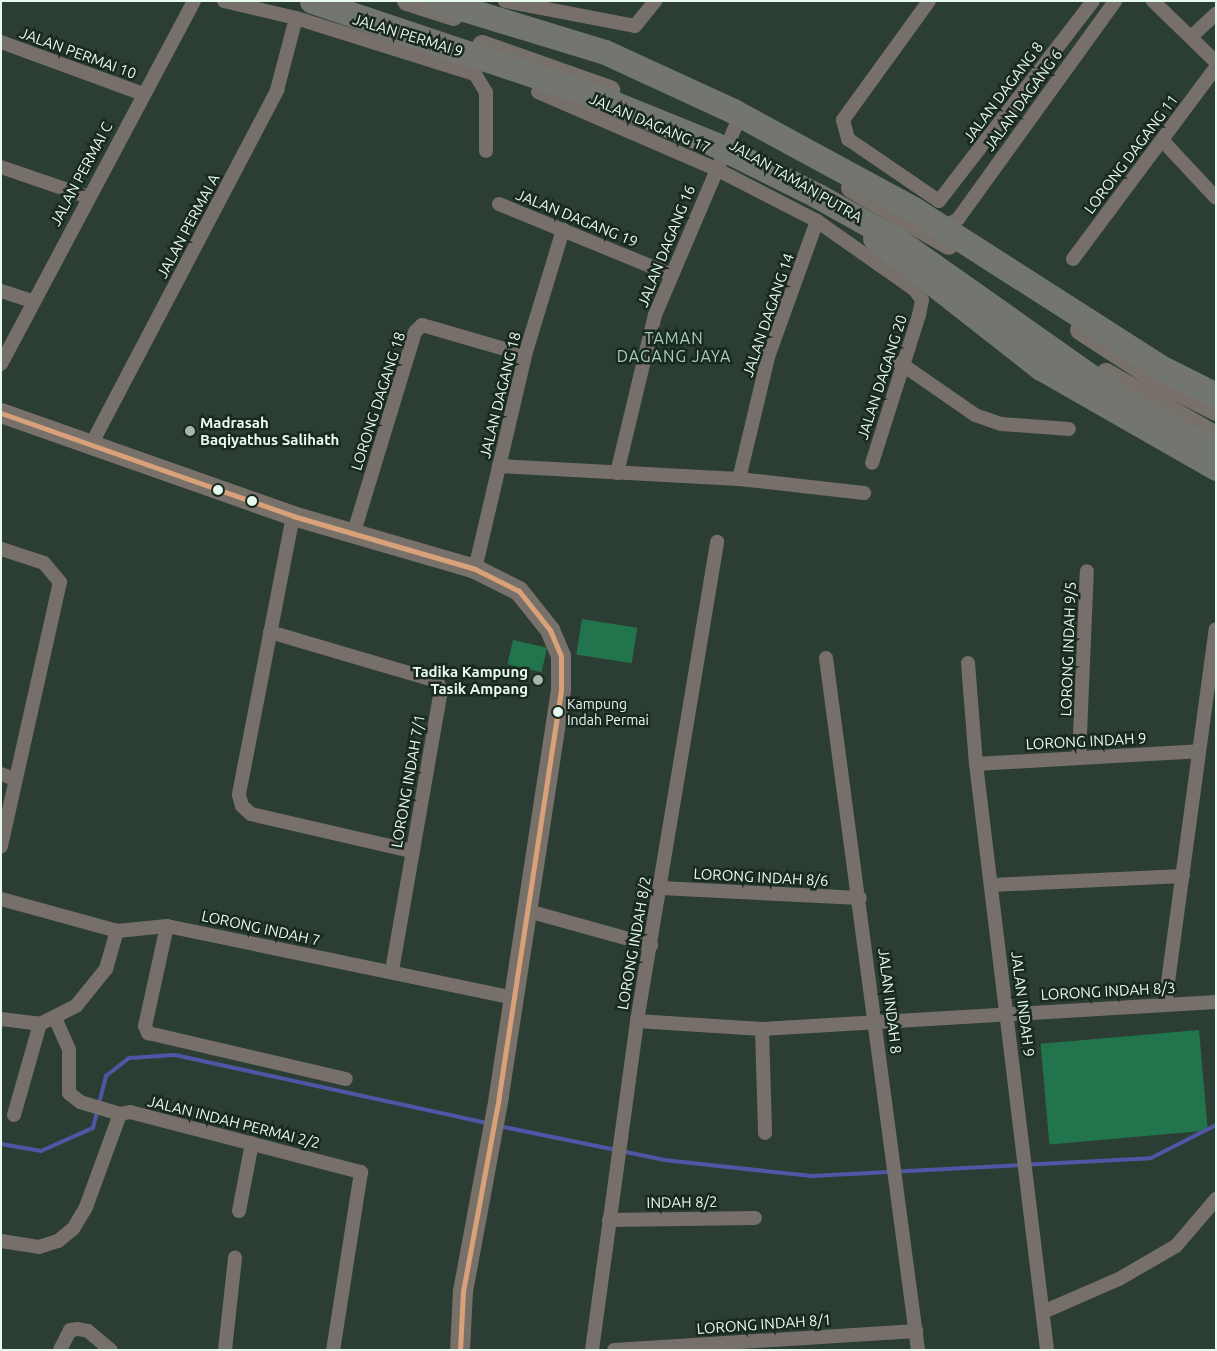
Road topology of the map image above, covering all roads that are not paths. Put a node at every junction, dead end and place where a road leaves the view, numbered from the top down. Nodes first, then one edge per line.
1 (194, 1) edge
2 (224, 1) edge
3 (340, 1) edge
4 (407, 1) edge
5 (438, 1) edge
6 (505, 1) edge
7 (655, 1) edge
8 (929, 1) edge
9 (1093, 1) edge
10 (1115, 1) edge
11 (1153, 1) edge
12 (304, 10) edge
13 (1216, 14) edge
14 (1191, 37) junction
15 (1, 42) edge
16 (1216, 62) edge
17 (1216, 67) edge
18 (538, 92) dead end
19 (143, 94) junction
20 (737, 123) junction
21 (1162, 140) junction
22 (729, 142) junction
23 (486, 151) dead end
24 (1, 168) edge
25 (716, 169) junction
26 (820, 194) junction
27 (88, 197) junction
28 (1216, 198) edge
29 (499, 204) dead end
30 (958, 219) junction
31 (818, 221) junction
32 (563, 230) junction
33 (925, 231) junction
34 (957, 249) junction
35 (1073, 259) dead end
36 (670, 274) junction
37 (1, 291) edge
38 (922, 300) joint
39 (31, 301) junction
40 (991, 328) junction
41 (525, 355) junction
42 (900, 363) junction
43 (1, 364) edge
44 (1216, 395) edge
45 (1149, 401) junction
46 (1216, 411) edge
47 (1, 414) edge
48 (1069, 429) dead end
49 (1216, 436) edge
50 (92, 443) junction
51 (1216, 450) edge
52 (872, 463) dead end
53 (499, 466) junction
54 (1216, 468) edge
55 (617, 473) junction
56 (739, 479) junction
57 (864, 493) dead end
58 (293, 516) junction
59 (353, 535) junction
60 (717, 542) dead end
61 (1, 549) edge
62 (475, 569) junction
63 (1087, 571) dead end
64 (1216, 628) edge
65 (270, 632) junction
66 (826, 658) dead end
67 (968, 663) dead end
68 (1212, 687) edge
69 (1199, 751) junction
70 (1079, 758) junction
71 (976, 764) junction
72 (8, 776) edge
73 (1, 847) edge
74 (411, 851) junction
75 (1183, 876) junction
76 (992, 885) junction
77 (660, 888) junction
78 (860, 898) junction
79 (1, 899) edge
80 (528, 911) junction
81 (167, 926) junction
82 (117, 931) junction
83 (650, 945) junction
84 (392, 971) junction
85 (514, 998) junction
86 (1216, 1002) edge
87 (1165, 1004) junction
88 (1008, 1012) junction
89 (56, 1018) junction
90 (1, 1019) edge
91 (637, 1021) junction
92 (40, 1024) junction
93 (876, 1024) junction
94 (762, 1029) junction
95 (346, 1079) dead end
96 (120, 1114) junction
97 (14, 1116) dead end
98 (765, 1133) dead end
99 (252, 1143) junction
100 (1216, 1199) edge
101 (239, 1211) dead end
102 (755, 1218) dead end
103 (609, 1220) junction
104 (1, 1241) edge
105 (235, 1258) dead end
106 (1043, 1312) junction
107 (916, 1331) junction
108 (60, 1350) edge
109 (111, 1350) edge
110 (225, 1350) edge
111 (333, 1350) edge
112 (460, 1350) edge
113 (592, 1350) edge
114 (614, 1350) edge
115 (918, 1350) edge
116 (1047, 1350) edge

1 - 19 street, JALAN PERMAI C
2 - 12 street, JALAN PERMAI 9
3 - 22 street, JALAN TAMAN PUTRA
4 - 20 street, JALAN TAMAN PUTRA
5 - 44 highway, bridge
6 - 7 street
8 - 9 street, JALAN DAGANG 8
10 - 30 street, JALAN DAGANG 6
11 - 14 street
12 - 23 street, JALAN PERMAI 9
12 - 50 street, JALAN PERMAI A
12 - 51 highway, bridge
13 - 14 street
14 - 16 street
15 - 19 street, JALAN PERMAI 10
17 - 21 street, LORONG DAGANG 11
18 - 25 street, JALAN DAGANG 17
19 - 27 street, JALAN PERMAI C
20 - 22 street, JALAN DAGANG 16
20 - 33 street, JALAN TAMAN PUTRA
21 - 28 street
21 - 35 street, LORONG DAGANG 11
22 - 25 street, JALAN DAGANG 16
22 - 26 street, JALAN TAMAN PUTRA
24 - 27 street
25 - 31 street, JALAN DAGANG 17
25 - 36 street, JALAN DAGANG 16
26 - 40 highway
26 - 45 street, JALAN TAMAN PUTRA
27 - 39 street, JALAN PERMAI C
29 - 32 street, JALAN DAGANG 19
30 - 33 street, JALAN DAGANG 6
30 - 34 street
31 - 38 street, JALAN DAGANG 17
31 - 56 street, JALAN DAGANG 14
32 - 36 street, JALAN DAGANG 19
32 - 41 street, JALAN DAGANG 18
33 - 34 street, JALAN TAMAN PUTRA
34 - 46 street, JALAN TAMAN PUTRA
36 - 55 street, JALAN DAGANG 16
37 - 39 street
38 - 42 street, JALAN DAGANG 20
39 - 43 street, JALAN PERMAI C
40 - 45 highway
40 - 54 highway
41 - 53 street, JALAN DAGANG 18
41 - 59 street, LORONG DAGANG 18
42 - 48 street
42 - 52 street, JALAN DAGANG 20
45 - 49 street, JALAN TAMAN PUTRA
47 - 50 street
50 - 58 street
53 - 55 street
53 - 62 street, JALAN DAGANG 18
55 - 56 street
56 - 57 street
58 - 59 street
58 - 65 street
59 - 62 street
60 - 77 street, LORONG INDAH 8/2
61 - 72 street
62 - 80 street
63 - 70 street, LORONG INDAH 9/5
64 - 68 street
65 - 74 street, LORONG INDAH 7/1
65 - 74 street
66 - 78 street, JALAN INDAH 8
67 - 71 street, JALAN INDAH 9
68 - 69 street
69 - 70 street, LORONG INDAH 9
69 - 75 street
70 - 71 street, LORONG INDAH 9
71 - 76 street, JALAN INDAH 9
72 - 73 street
74 - 84 street, LORONG INDAH 7/1
75 - 76 street
75 - 87 street
76 - 88 street, JALAN INDAH 9
77 - 78 street, LORONG INDAH 8/6
77 - 83 street, LORONG INDAH 8/2
78 - 93 street, JALAN INDAH 8
79 - 82 street, LORONG INDAH 7
80 - 83 street
80 - 85 street
81 - 82 street, LORONG INDAH 7
81 - 84 street, LORONG INDAH 7
81 - 95 street
82 - 89 street
83 - 91 street, LORONG INDAH 8/2
84 - 85 street, LORONG INDAH 7
85 - 112 street
86 - 87 street, LORONG INDAH 8/3
87 - 88 street, LORONG INDAH 8/3
88 - 93 street, LORONG INDAH 8/3
88 - 106 street, JALAN INDAH 9
89 - 92 street
89 - 96 street, JALAN INDAH PERMAI 2/2
90 - 92 street
91 - 94 street, LORONG INDAH 8/3
91 - 103 street, LORONG INDAH 8/2
92 - 97 street
93 - 94 street, LORONG INDAH 8/3
93 - 107 street, JALAN INDAH 8
94 - 98 street
96 - 99 street, JALAN INDAH PERMAI 2/2
96 - 104 street
99 - 101 street
99 - 111 street, JALAN INDAH PERMAI 2/2
100 - 106 street
102 - 103 street, INDAH 8/2
103 - 113 street, LORONG INDAH 8/2
105 - 110 street
106 - 116 street, JALAN INDAH 9
107 - 114 street, LORONG INDAH 8/1
107 - 115 street, JALAN INDAH 8
108 - 109 street

